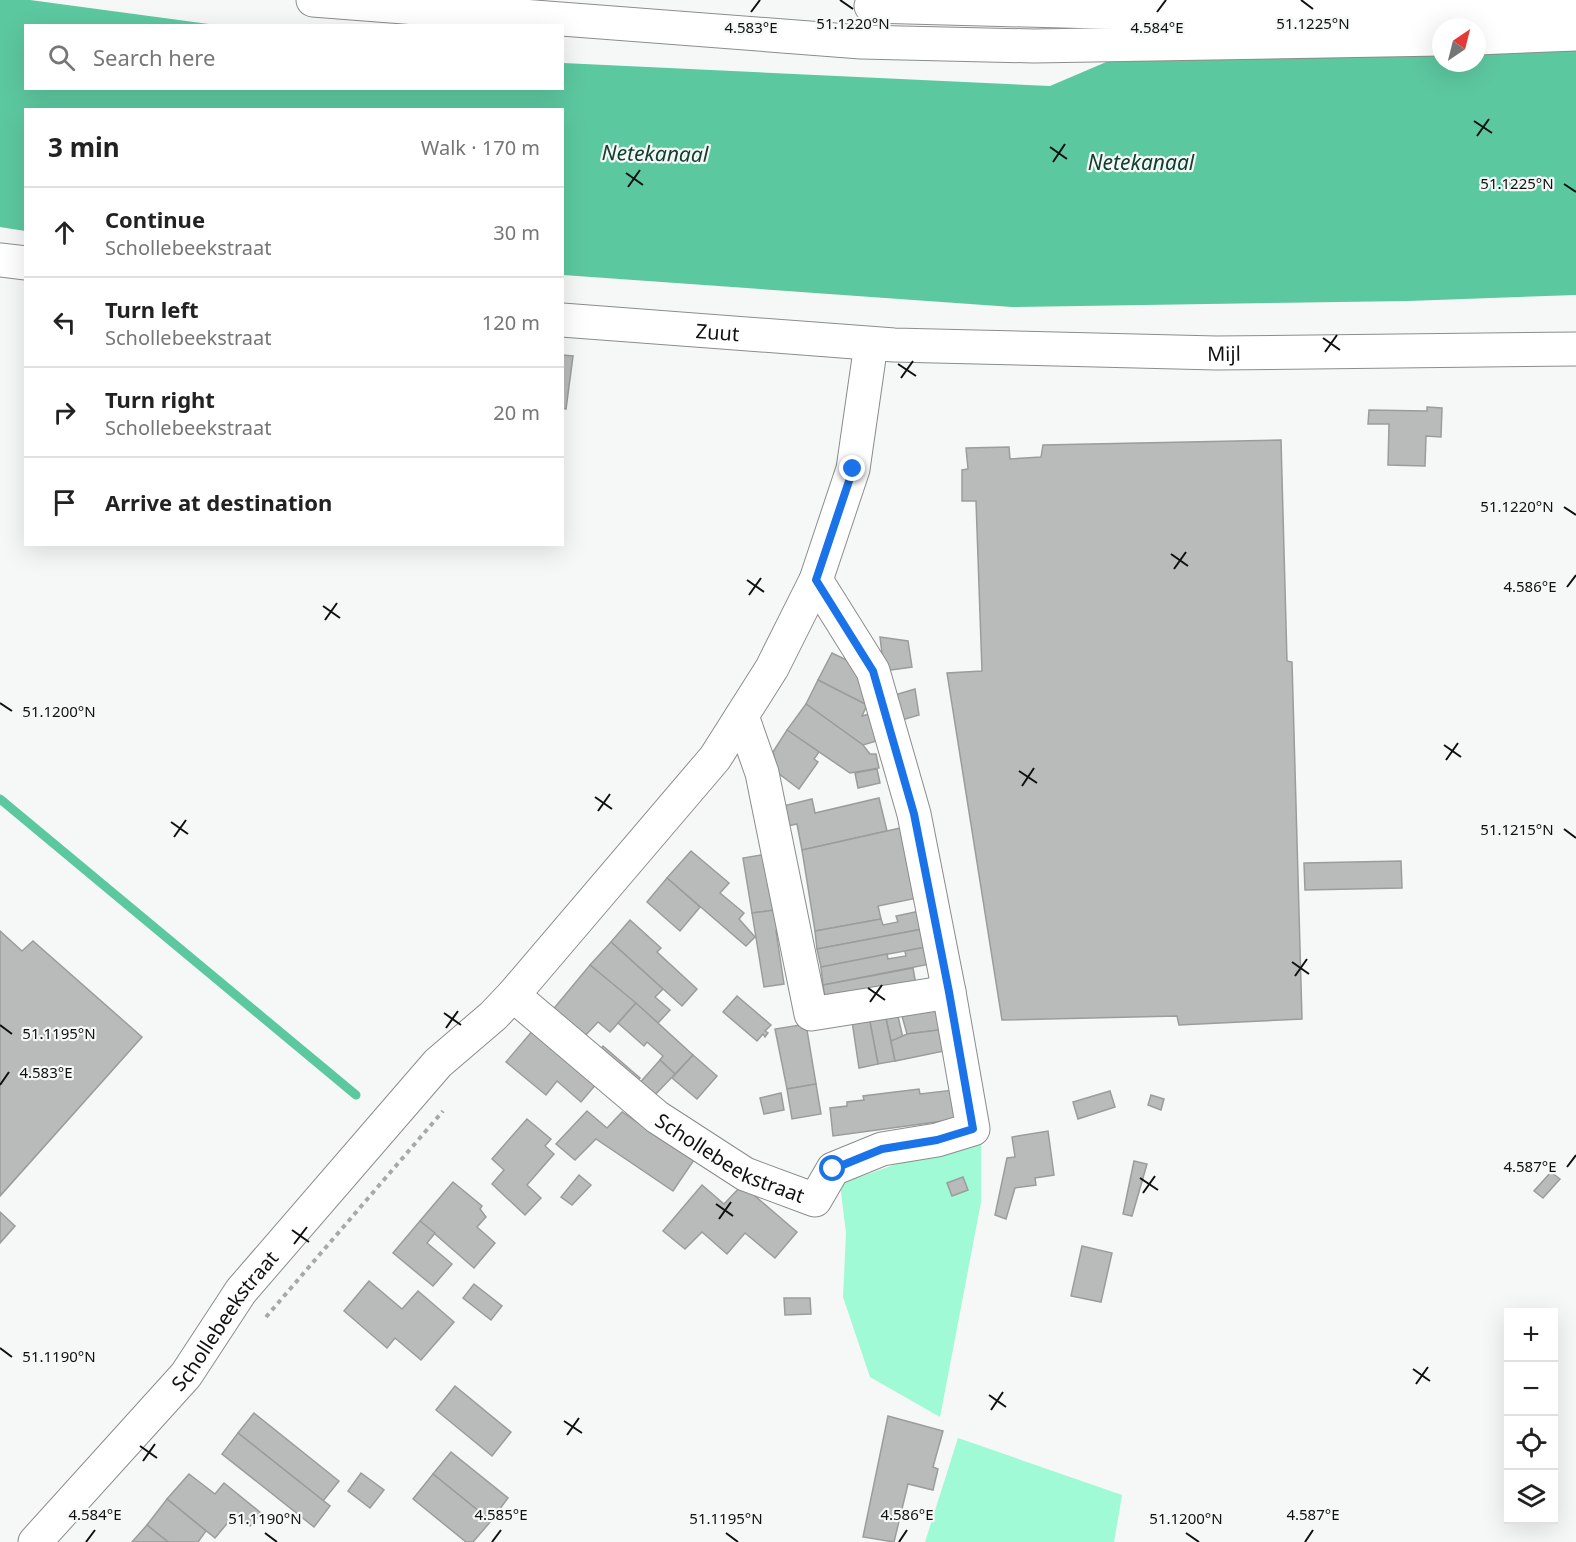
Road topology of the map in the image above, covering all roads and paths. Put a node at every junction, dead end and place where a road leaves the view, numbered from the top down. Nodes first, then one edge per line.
1 (313, 0) edge
2 (1576, 6) edge
3 (870, 8) edge
4 (1576, 34) edge
5 (1486, 38) edge
6 (1432, 39) edge
7 (0, 260) edge
8 (24, 263) edge
9 (564, 320) edge
10 (871, 344) junction
11 (1576, 350) edge
12 (816, 580) junction
13 (742, 716) junction
14 (949, 992) junction
15 (513, 995) junction
16 (35, 1542) edge

1 - 6 street
2 - 3 street
4 - 5 street
7 - 8 street
9 - 10 street, Zuut
10 - 11 street, Mijl
10 - 12 street, Schollebeekstraat
12 - 13 street, Schollebeekstraat
12 - 14 street, Schollebeekstraat
13 - 14 street
13 - 15 street, Schollebeekstraat
14 - 15 street, Schollebeekstraat
15 - 16 street, Schollebeekstraat

